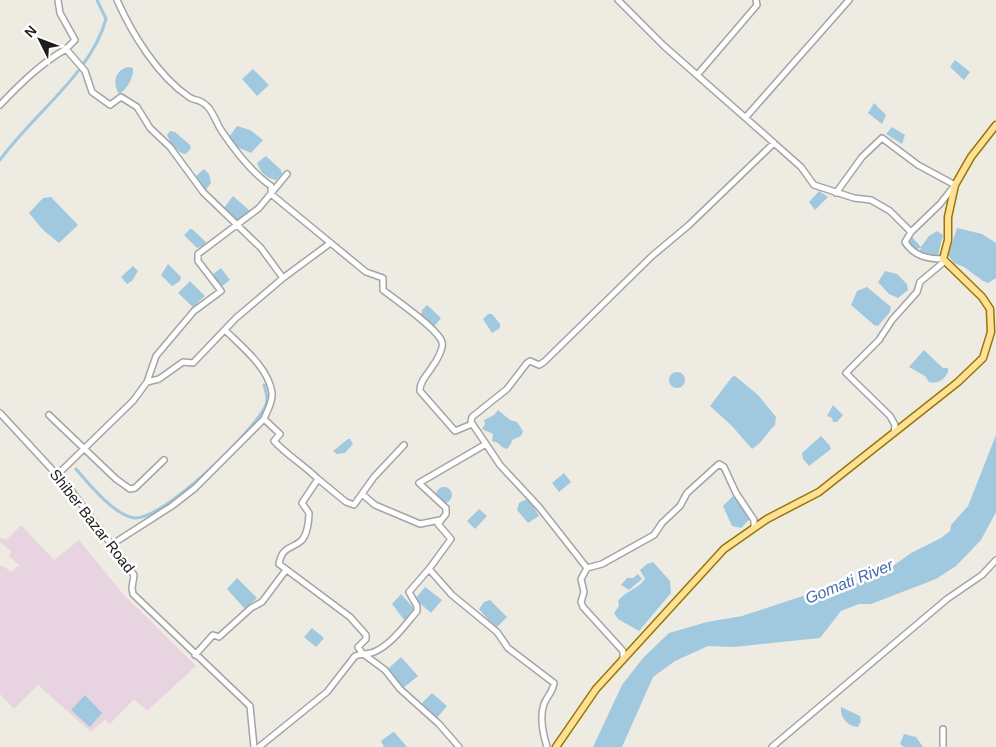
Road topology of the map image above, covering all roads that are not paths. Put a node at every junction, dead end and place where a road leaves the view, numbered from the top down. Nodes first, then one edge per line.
1 (58, 0) edge
2 (118, 0) edge
3 (618, 0) edge
4 (756, 0) edge
5 (849, 0) edge
6 (66, 49) junction
7 (698, 74) junction
8 (0, 105) edge
9 (746, 117) junction
10 (996, 125) edge
11 (774, 143) junction
12 (287, 174) dead end
13 (955, 185) junction
14 (836, 193) junction
15 (271, 194) junction
16 (235, 226) junction
17 (911, 232) junction
18 (329, 244) junction
19 (944, 260) junction
20 (283, 278) junction
21 (225, 330) junction
22 (147, 382) junction
23 (0, 413) edge
24 (49, 415) dead end
25 (264, 419) junction
26 (472, 424) junction
27 (894, 433) junction
28 (486, 444) junction
29 (404, 445) dead end
30 (83, 448) junction
31 (164, 460) dead end
32 (57, 474) junction
33 (318, 479) junction
34 (362, 494) junction
35 (440, 520) junction
36 (754, 527) junction
37 (111, 545) junction
38 (996, 560) edge
39 (587, 568) junction
40 (429, 569) junction
41 (286, 570) junction
42 (362, 653) junction
43 (195, 655) junction
44 (623, 660) junction
45 (942, 729) dead end
46 (254, 747) edge
47 (259, 747) edge
48 (459, 747) edge
49 (547, 747) edge
50 (556, 747) edge
51 (772, 747) edge
52 (943, 747) edge

1 - 6 street
2 - 15 street
3 - 7 street
4 - 7 street
5 - 9 street
6 - 8 street
6 - 16 street
7 - 9 street
9 - 11 street
10 - 13 main road
11 - 14 street
11 - 26 street
12 - 15 street
13 - 14 street
13 - 17 street
13 - 19 main road
14 - 17 street
15 - 16 street
15 - 18 street
16 - 20 street
16 - 22 street
17 - 19 street
18 - 20 street
18 - 26 street
19 - 27 street
19 - 27 main road
20 - 21 street
21 - 22 street
21 - 25 street
22 - 30 street
23 - 32 street, Shiber Bazar Road
24 - 30 street
25 - 33 street
25 - 37 street
26 - 28 street
27 - 36 main road
28 - 35 street
28 - 39 street
29 - 34 street
30 - 31 street
30 - 32 street
32 - 37 street, Shiber Bazar Road
33 - 34 street
33 - 41 street
34 - 35 street
35 - 40 street
36 - 39 street
36 - 44 main road
37 - 43 street, Shiber Bazar Road
38 - 51 street
39 - 44 street
40 - 42 street
40 - 49 street
41 - 42 street
41 - 43 street
42 - 47 street
42 - 48 street
43 - 46 street, Shiber Bazar Road
44 - 50 main road
45 - 52 street

